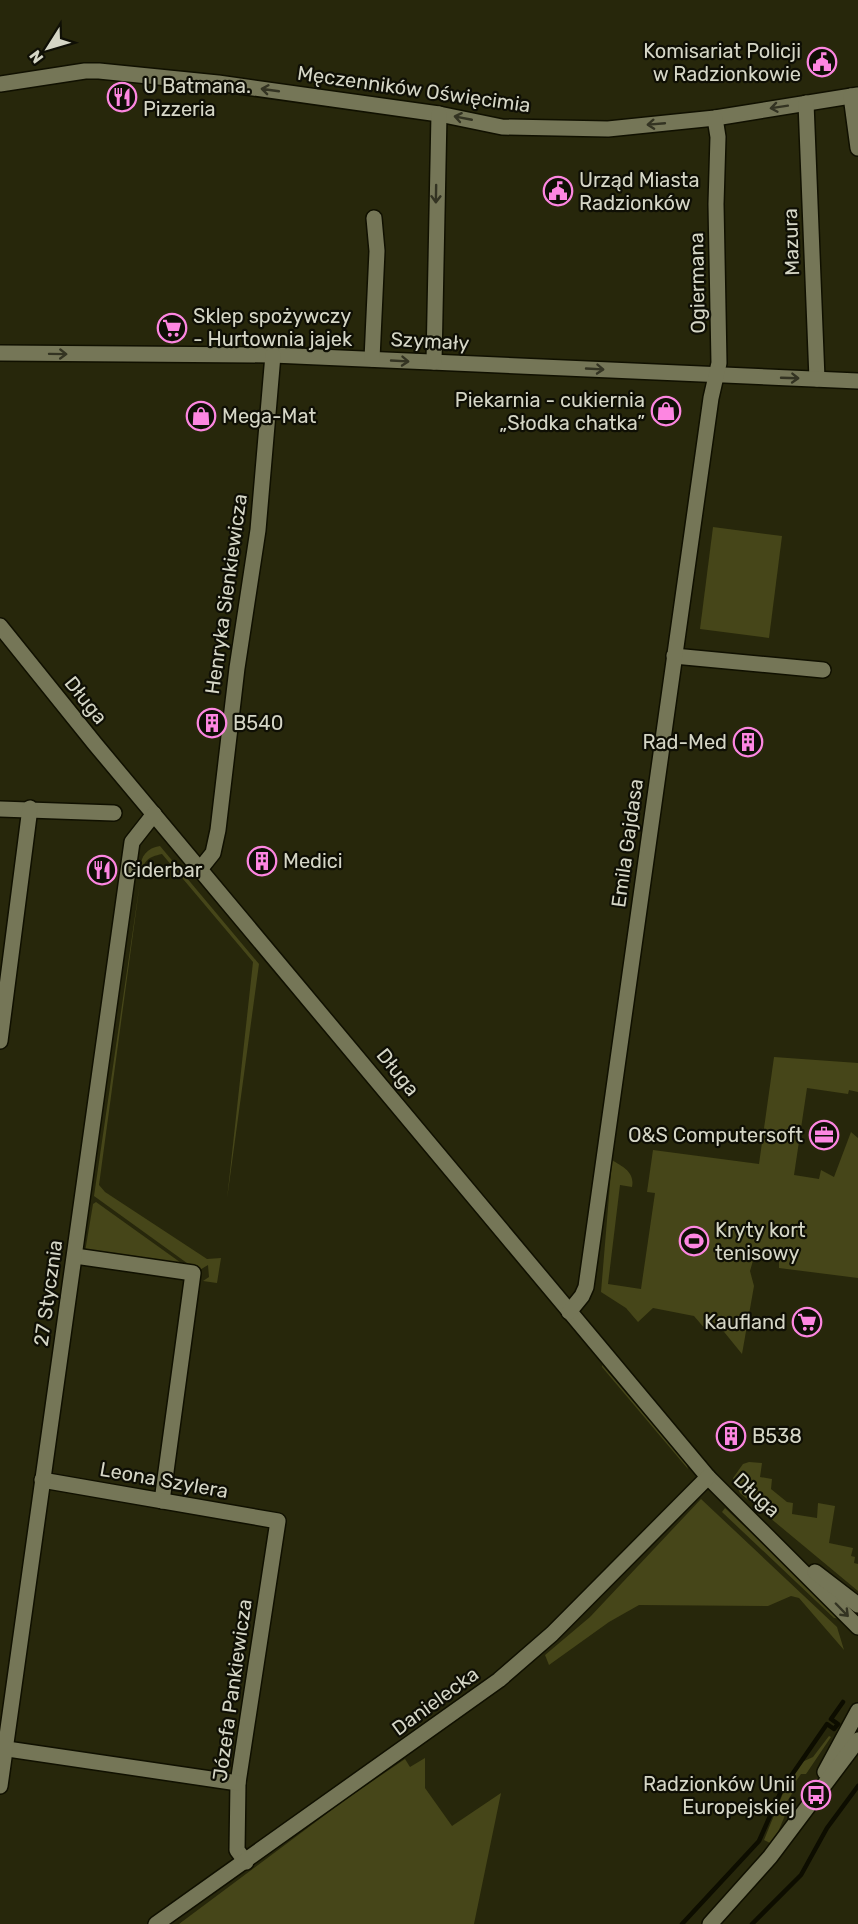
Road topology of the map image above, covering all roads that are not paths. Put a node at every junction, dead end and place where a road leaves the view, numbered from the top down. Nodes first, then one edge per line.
1 (0, 84) edge
2 (855, 96) edge
3 (806, 103) junction
4 (439, 114) junction
5 (715, 118) junction
6 (858, 148) edge
7 (374, 218) dead end
8 (0, 353) edge
9 (273, 355) junction
10 (372, 359) junction
11 (434, 362) junction
12 (715, 374) junction
13 (818, 379) junction
14 (858, 381) edge
15 (0, 626) edge
16 (674, 656) junction
17 (823, 670) dead end
18 (30, 808) junction
19 (0, 809) edge
20 (114, 813) dead end
21 (154, 814) junction
22 (201, 868) junction
23 (0, 1041) edge
24 (75, 1256) junction
25 (569, 1312) junction
26 (708, 1477) junction
27 (42, 1480) junction
28 (162, 1501) junction
29 (278, 1521) joint
30 (772, 1538) junction
31 (858, 1605) edge
32 (858, 1627) edge
33 (858, 1711) edge
34 (858, 1740) edge
35 (3, 1748) edge
36 (238, 1783) junction
37 (0, 1786) edge
38 (819, 1790) junction
39 (246, 1862) junction
40 (156, 1924) edge
41 (711, 1924) edge

4 -> 1 street, Męczenników Oświęcimia
2 - 3 street, Męczenników Oświęcimia
2 - 6 street
3 -> 5 street, Męczenników Oświęcimia
3 - 13 street, Mazura
5 -> 4 street, Męczenników Oświęcimia
4 -> 11 street
5 - 12 street, Ogiermana
7 - 10 street
8 -> 9 street, Szymały
9 - 10 street, Szymały
9 - 22 street, Henryka Sienkiewicza
10 -> 11 street, Szymały
11 -> 12 street, Szymały
12 -> 13 street, Szymały
12 - 16 street, Emila Gajdasa
13 - 14 street, Szymały
15 - 21 street, Długa
16 - 17 street
16 - 25 street, Emila Gajdasa
18 - 19 street
18 - 20 street
18 - 23 street
21 - 22 street, Długa
21 - 24 street, 27 Stycznia
22 - 25 street, Długa
24 - 27 street, 27 Stycznia
24 - 28 street
25 - 26 street, Długa
26 - 30 street, Długa
26 - 39 street, Danielecka
27 - 28 street, Leona Szylera
27 - 35 street, 27 Stycznia
28 - 29 street, Leona Szylera
29 - 36 street, Józefa Pankiewicza
30 - 31 street, Długa
30 -> 32 street, Długa
33 - 38 street
34 - 38 street
35 - 36 street
35 - 37 street, 27 Stycznia
36 - 39 street, Józefa Pankiewicza
38 - 41 street
39 - 40 street, Danielecka

